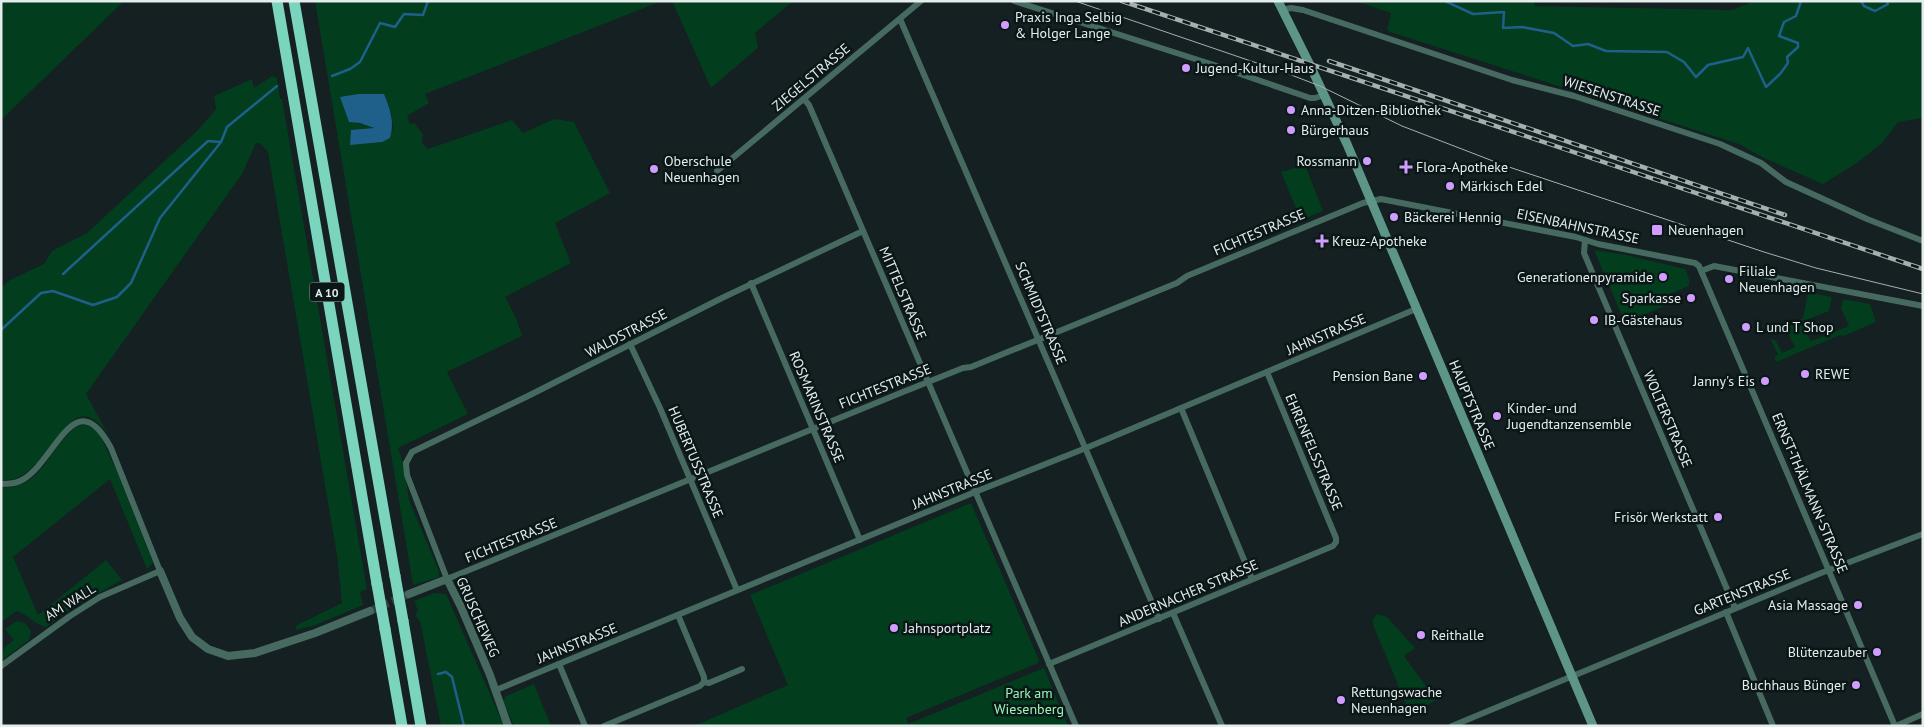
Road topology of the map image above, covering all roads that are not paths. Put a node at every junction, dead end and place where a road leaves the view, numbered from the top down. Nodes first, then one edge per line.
1 (277, 1) edge
2 (294, 1) edge
3 (921, 1) edge
4 (1014, 1) edge
5 (1278, 1) edge
6 (1282, 10) junction
7 (900, 19) junction
8 (1324, 95) junction
9 (804, 99) junction
10 (717, 171) dead end
11 (1370, 200) junction
12 (863, 231) junction
13 (1585, 240) junction
14 (1923, 240) edge
15 (1701, 271) junction
16 (751, 283) junction
17 (1923, 306) edge
18 (1416, 309) junction
19 (1039, 339) junction
20 (630, 344) junction
21 (1267, 372) junction
22 (928, 382) junction
23 (1181, 408) junction
24 (814, 429) junction
25 (1086, 448) junction
26 (406, 463) joint
27 (690, 478) junction
28 (1, 484) edge
29 (975, 492) junction
30 (1923, 534) edge
31 (860, 540) junction
32 (1336, 542) joint
33 (1828, 570) junction
34 (160, 571) junction
35 (447, 579) junction
36 (1252, 579) junction
37 (737, 590) junction
38 (409, 594) tunnel mouth
39 (1735, 608) junction
40 (370, 610) tunnel mouth
41 (1726, 612) junction
42 (1173, 613) junction
43 (678, 615) junction
44 (1159, 618) junction
45 (559, 664) junction
46 (1049, 664) junction
47 (1, 666) edge
48 (742, 669) dead end
49 (1572, 676) junction
50 (704, 682) junction
51 (496, 690) junction
52 (1923, 714) edge
53 (402, 726) edge
54 (421, 726) edge
55 (508, 726) edge
56 (586, 726) edge
57 (604, 726) edge
58 (1076, 726) edge
59 (1222, 726) edge
60 (1452, 726) edge
61 (1593, 726) edge
62 (1773, 726) edge
63 (1895, 726) edge

1 - 53 highway, A 10, bridge
2 - 54 highway, A 10, bridge
3 - 7 street, ZIEGELSTRASSE
4 - 8 street
5 - 6 main road, HAUPTSTRASSE
6 - 8 main road, HAUPTSTRASSE
6 - 14 street, WIESENSTRASSE
7 - 9 street, ZIEGELSTRASSE
7 - 19 street, SCHMIDTSTRASSE
8 - 11 main road, HAUPTSTRASSE
9 - 10 street, ZIEGELSTRASSE
9 - 12 street, MITTELSTRASSE
11 - 13 street, EISENBAHNSTRASSE
11 - 18 main road, HAUPTSTRASSE
11 - 19 street, FICHTESTRASSE
12 - 16 street, WALDSTRASSE
12 - 22 street, MITTELSTRASSE
13 - 15 street, EISENBAHNSTRASSE
13 - 39 street, WOLTERSTRASSE
15 - 17 street
15 - 33 street, ERNST-THÄLMANN-STRASSE
16 - 20 street, WALDSTRASSE
16 - 24 street, ROSMARINSTRASSE
18 - 21 street, JAHNSTRASSE
18 - 49 main road, HAUPTSTRASSE
19 - 22 street, FICHTESTRASSE
19 - 25 street, SCHMIDTSTRASSE
20 - 26 street, WALDSTRASSE
20 - 27 street, HUBERTUSSTRASSE
21 - 23 street, JAHNSTRASSE
21 - 32 street, EHRENFELSSTRASSE
22 - 24 street, FICHTESTRASSE
22 - 29 street, MITTELSTRASSE
23 - 25 street, JAHNSTRASSE
23 - 36 street
24 - 27 street, FICHTESTRASSE
24 - 31 street, ROSMARINSTRASSE
25 - 29 street, JAHNSTRASSE
25 - 44 street, SCHMIDTSTRASSE
26 - 35 street, GRUSCHEWEG
27 - 35 street, FICHTESTRASSE
27 - 37 street, HUBERTUSSTRASSE
28 - 34 street
29 - 31 street, JAHNSTRASSE
29 - 46 street, MITTELSTRASSE
30 - 33 street, GARTENSTRASSE
31 - 37 street, JAHNSTRASSE
32 - 36 street, ANDERNACHER STRASSE
33 - 39 street, GARTENSTRASSE
33 - 63 street, ERNST-THÄLMANN-STRASSE
34 - 40 street
34 - 47 street, AM WALL
35 - 38 street, FICHTESTRASSE
35 - 51 street, GRUSCHEWEG
36 - 42 street, ANDERNACHER STRASSE
37 - 43 street, JAHNSTRASSE
39 - 41 street, GARTENSTRASSE
41 - 49 street, GARTENSTRASSE
41 - 62 street
42 - 44 street, ANDERNACHER STRASSE
42 - 59 street
43 - 45 street, JAHNSTRASSE
43 - 50 street
44 - 46 street, ANDERNACHER STRASSE
45 - 51 street, JAHNSTRASSE
45 - 56 street
46 - 58 street, MITTELSTRASSE
48 - 50 street
49 - 60 street, GARTENSTRASSE
49 - 61 main road, HAUPTSTRASSE
50 - 57 street
51 - 55 street, GRUSCHEWEG
52 - 63 street

